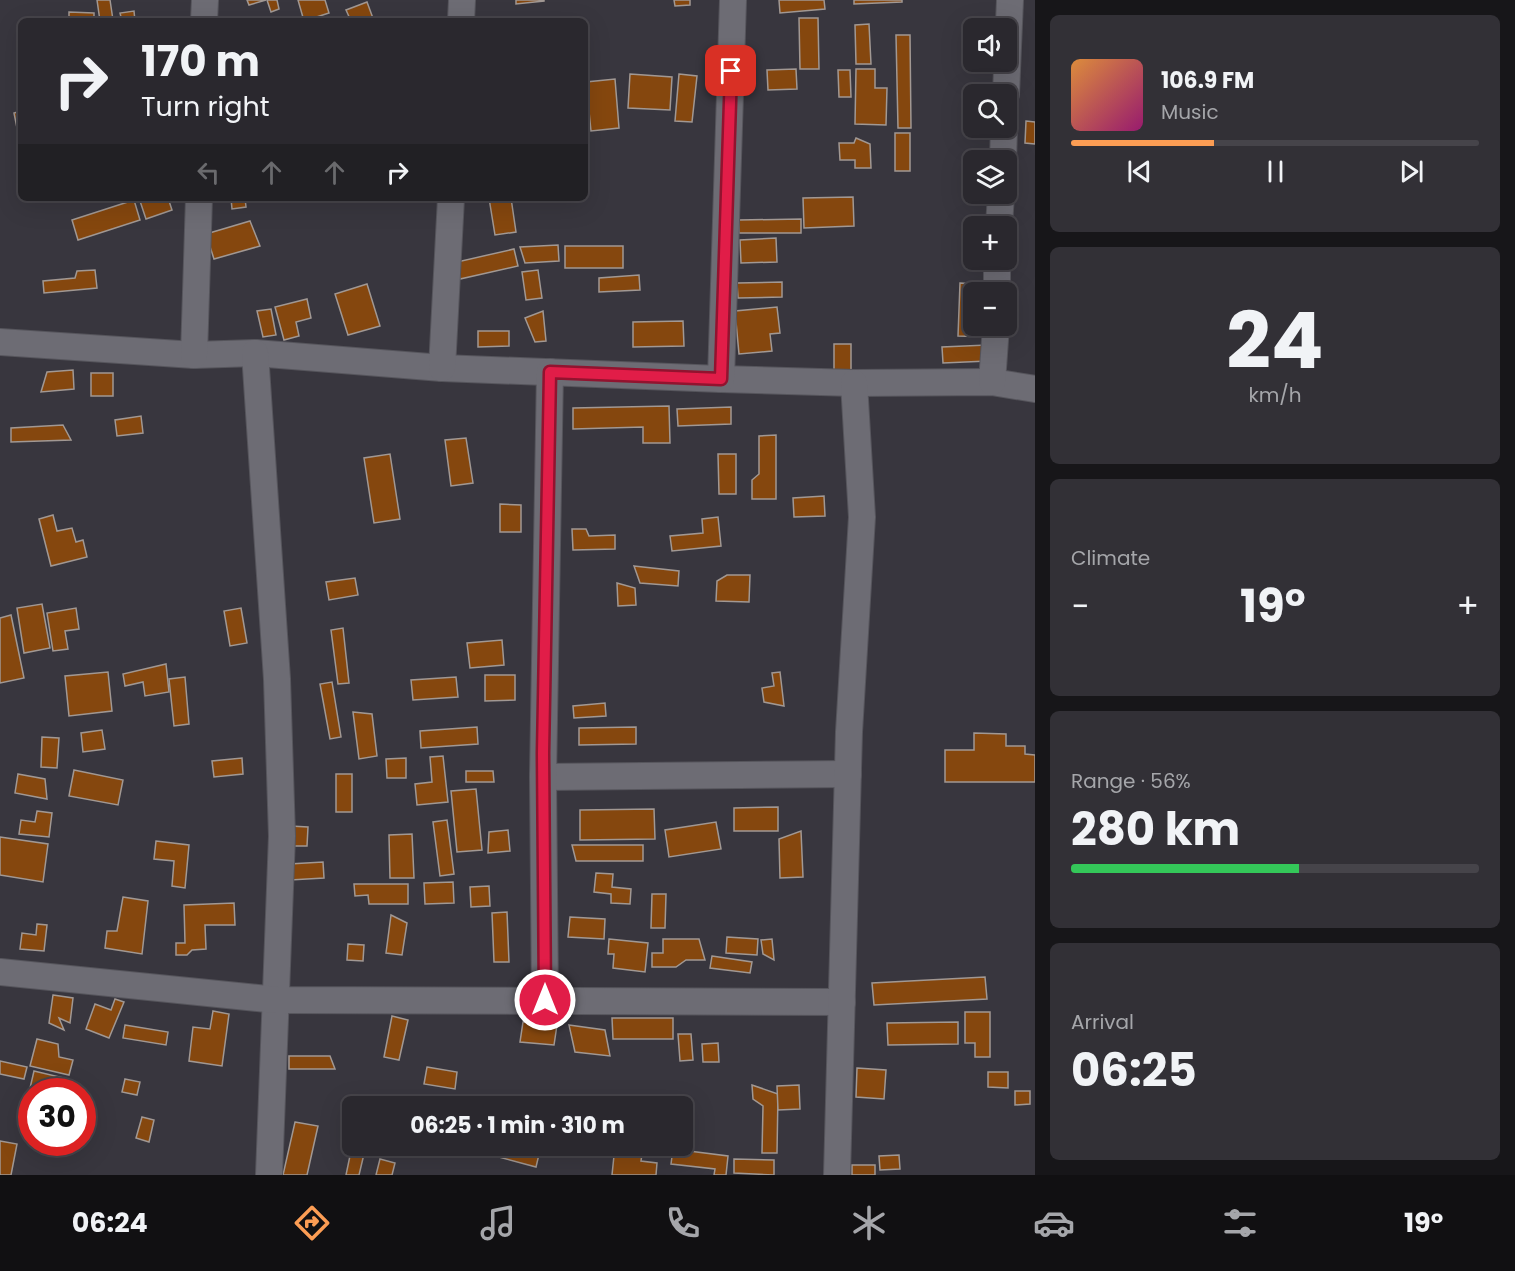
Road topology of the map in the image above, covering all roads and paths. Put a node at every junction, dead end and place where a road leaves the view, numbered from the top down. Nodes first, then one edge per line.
1 (205, 0) edge
2 (462, 0) edge
3 (733, 0) edge
4 (1010, 0) edge
5 (204, 18) edge
6 (461, 18) edge
7 (1006, 84) edge
8 (199, 201) edge
9 (451, 201) edge
10 (996, 336) edge
11 (0, 342) edge
12 (255, 353) junction
13 (194, 355) junction
14 (442, 368) junction
15 (550, 372) junction
16 (721, 379) junction
17 (992, 382) junction
18 (854, 383) junction
19 (1035, 390) edge
20 (848, 774) junction
21 (543, 777) junction
22 (0, 972) edge
23 (277, 1000) junction
24 (545, 1000) junction
25 (842, 1002) junction
26 (269, 1175) edge
27 (837, 1175) edge

1 - 5 street
2 - 6 street
3 - 16 street
4 - 7 street
8 - 13 street
9 - 14 street
10 - 17 street
11 - 13 street
12 - 13 street
12 - 14 street
12 - 23 street
14 - 15 street
15 - 16 street
15 - 21 street
16 - 18 street
17 - 18 street
17 - 19 street
18 - 20 street
20 - 21 street
20 - 25 street
21 - 24 street
22 - 23 street
23 - 24 street
23 - 26 street
24 - 25 street
25 - 27 street

